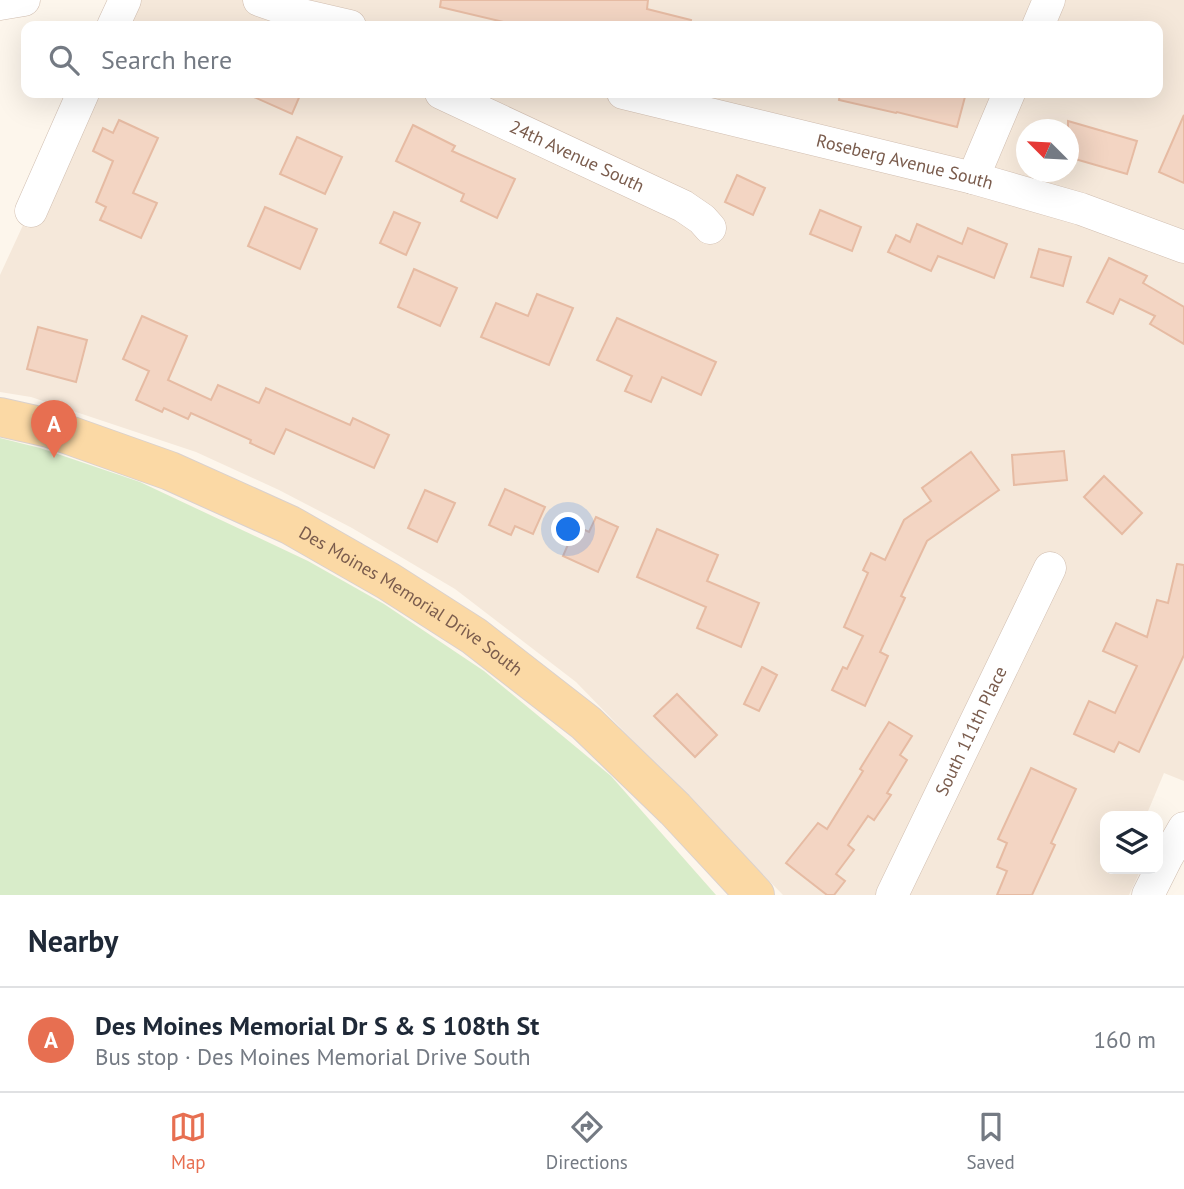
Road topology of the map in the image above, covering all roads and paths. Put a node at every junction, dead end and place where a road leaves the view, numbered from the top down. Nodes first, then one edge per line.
1 (24, 0) edge
2 (124, 0) edge
3 (260, 0) edge
4 (1049, 0) edge
5 (0, 4) edge
6 (310, 20) edge
7 (115, 21) edge
8 (1040, 21) edge
9 (81, 98) edge
10 (452, 98) edge
11 (644, 98) edge
12 (1007, 98) edge
13 (973, 178) junction
14 (31, 211) dead end
15 (710, 228) dead end
16 (1184, 247) edge
17 (0, 417) edge
18 (1050, 568) dead end
19 (1184, 828) edge
20 (755, 895) edge
21 (892, 895) edge
22 (1149, 895) edge

1 - 5 street
2 - 7 street
3 - 6 street
4 - 8 street
9 - 14 street
10 - 15 street, 24th Avenue South
11 - 13 street, Roseberg Avenue South
12 - 13 street
13 - 16 street, Roseberg Avenue South
17 - 20 main road, Des Moines Memorial Drive South
18 - 21 street, South 111th Place
19 - 22 street

